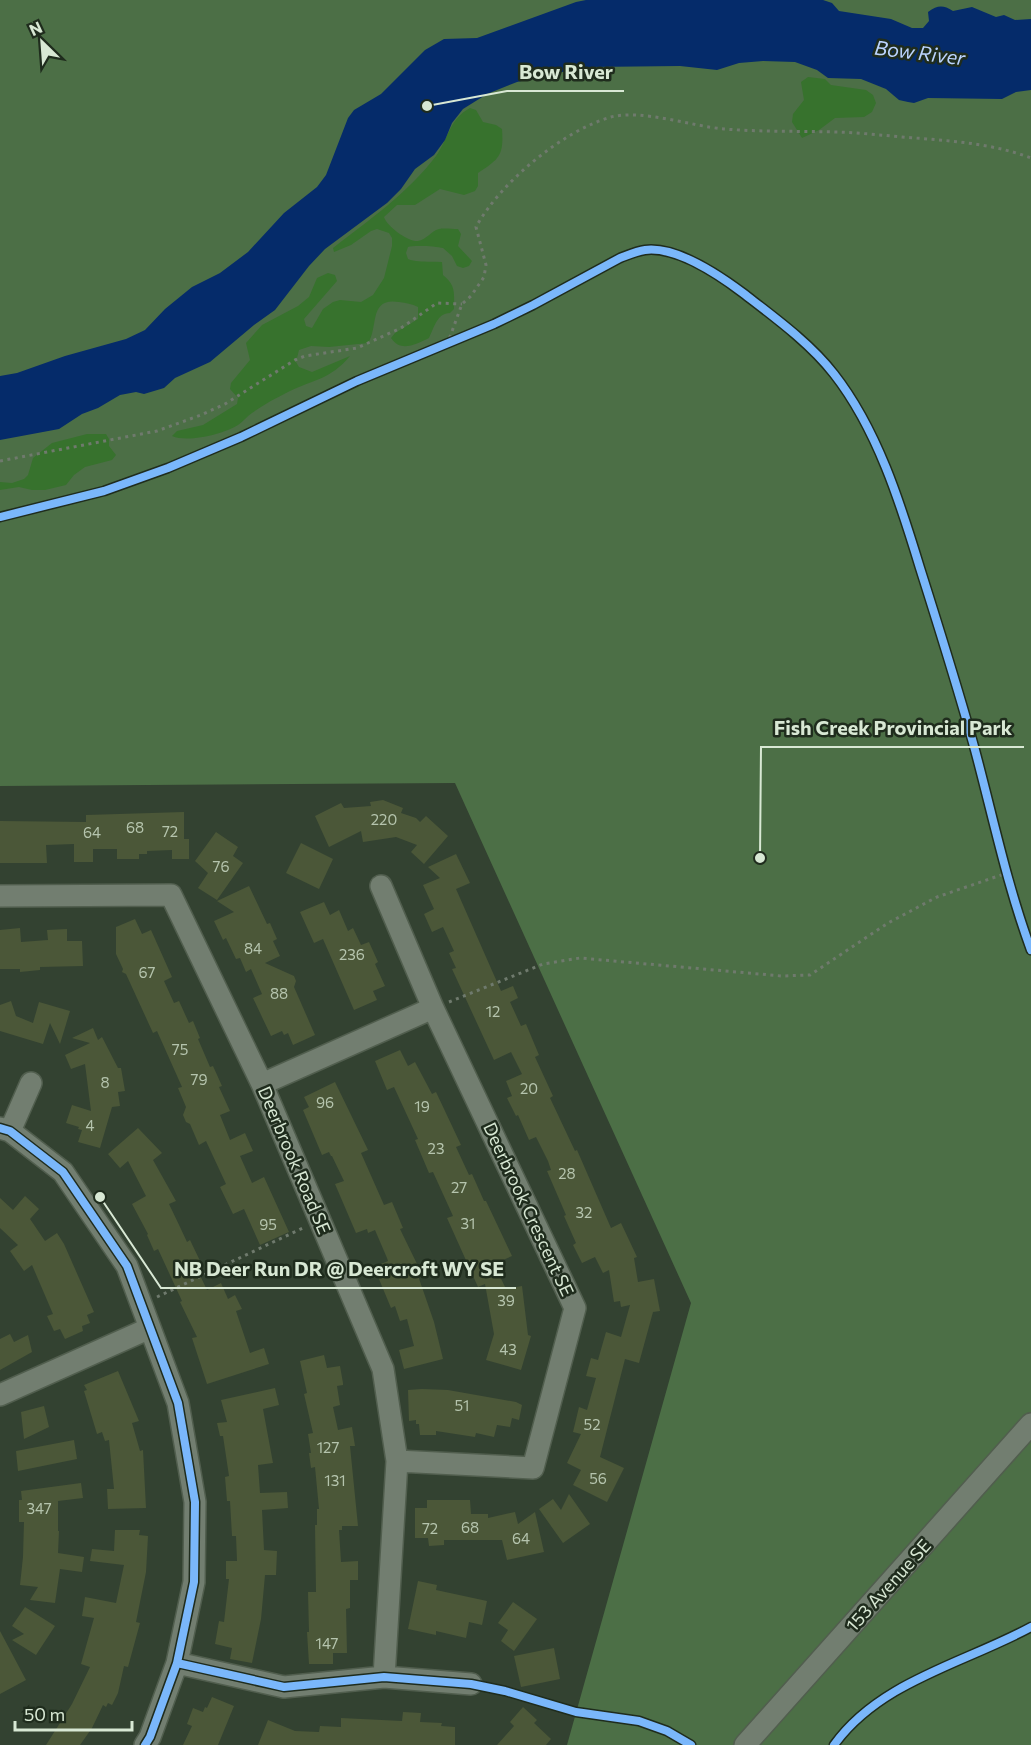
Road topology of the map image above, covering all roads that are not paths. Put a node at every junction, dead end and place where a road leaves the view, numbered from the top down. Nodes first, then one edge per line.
1 (381, 886) dead end
2 (0, 896) edge
3 (433, 1008) junction
4 (31, 1083) dead end
5 (262, 1084) junction
6 (5, 1130) edge
7 (150, 1328) junction
8 (0, 1395) edge
9 (1031, 1424) edge
10 (397, 1461) junction
11 (177, 1663) junction
12 (384, 1677) junction
13 (471, 1684) dead end
14 (145, 1745) edge
15 (745, 1745) edge

1 - 3 street
2 - 5 street, Deerbrook Road SE
3 - 5 street
3 - 10 street, Deerbrook Crescent SE
4 - 6 street
5 - 10 street, Deerbrook Road SE
6 - 7 street
7 - 8 street
7 - 11 street
9 - 15 street, 153 Avenue SE
10 - 12 street, Deerbrook Road SE
11 - 12 street
11 - 14 street
12 - 13 street

